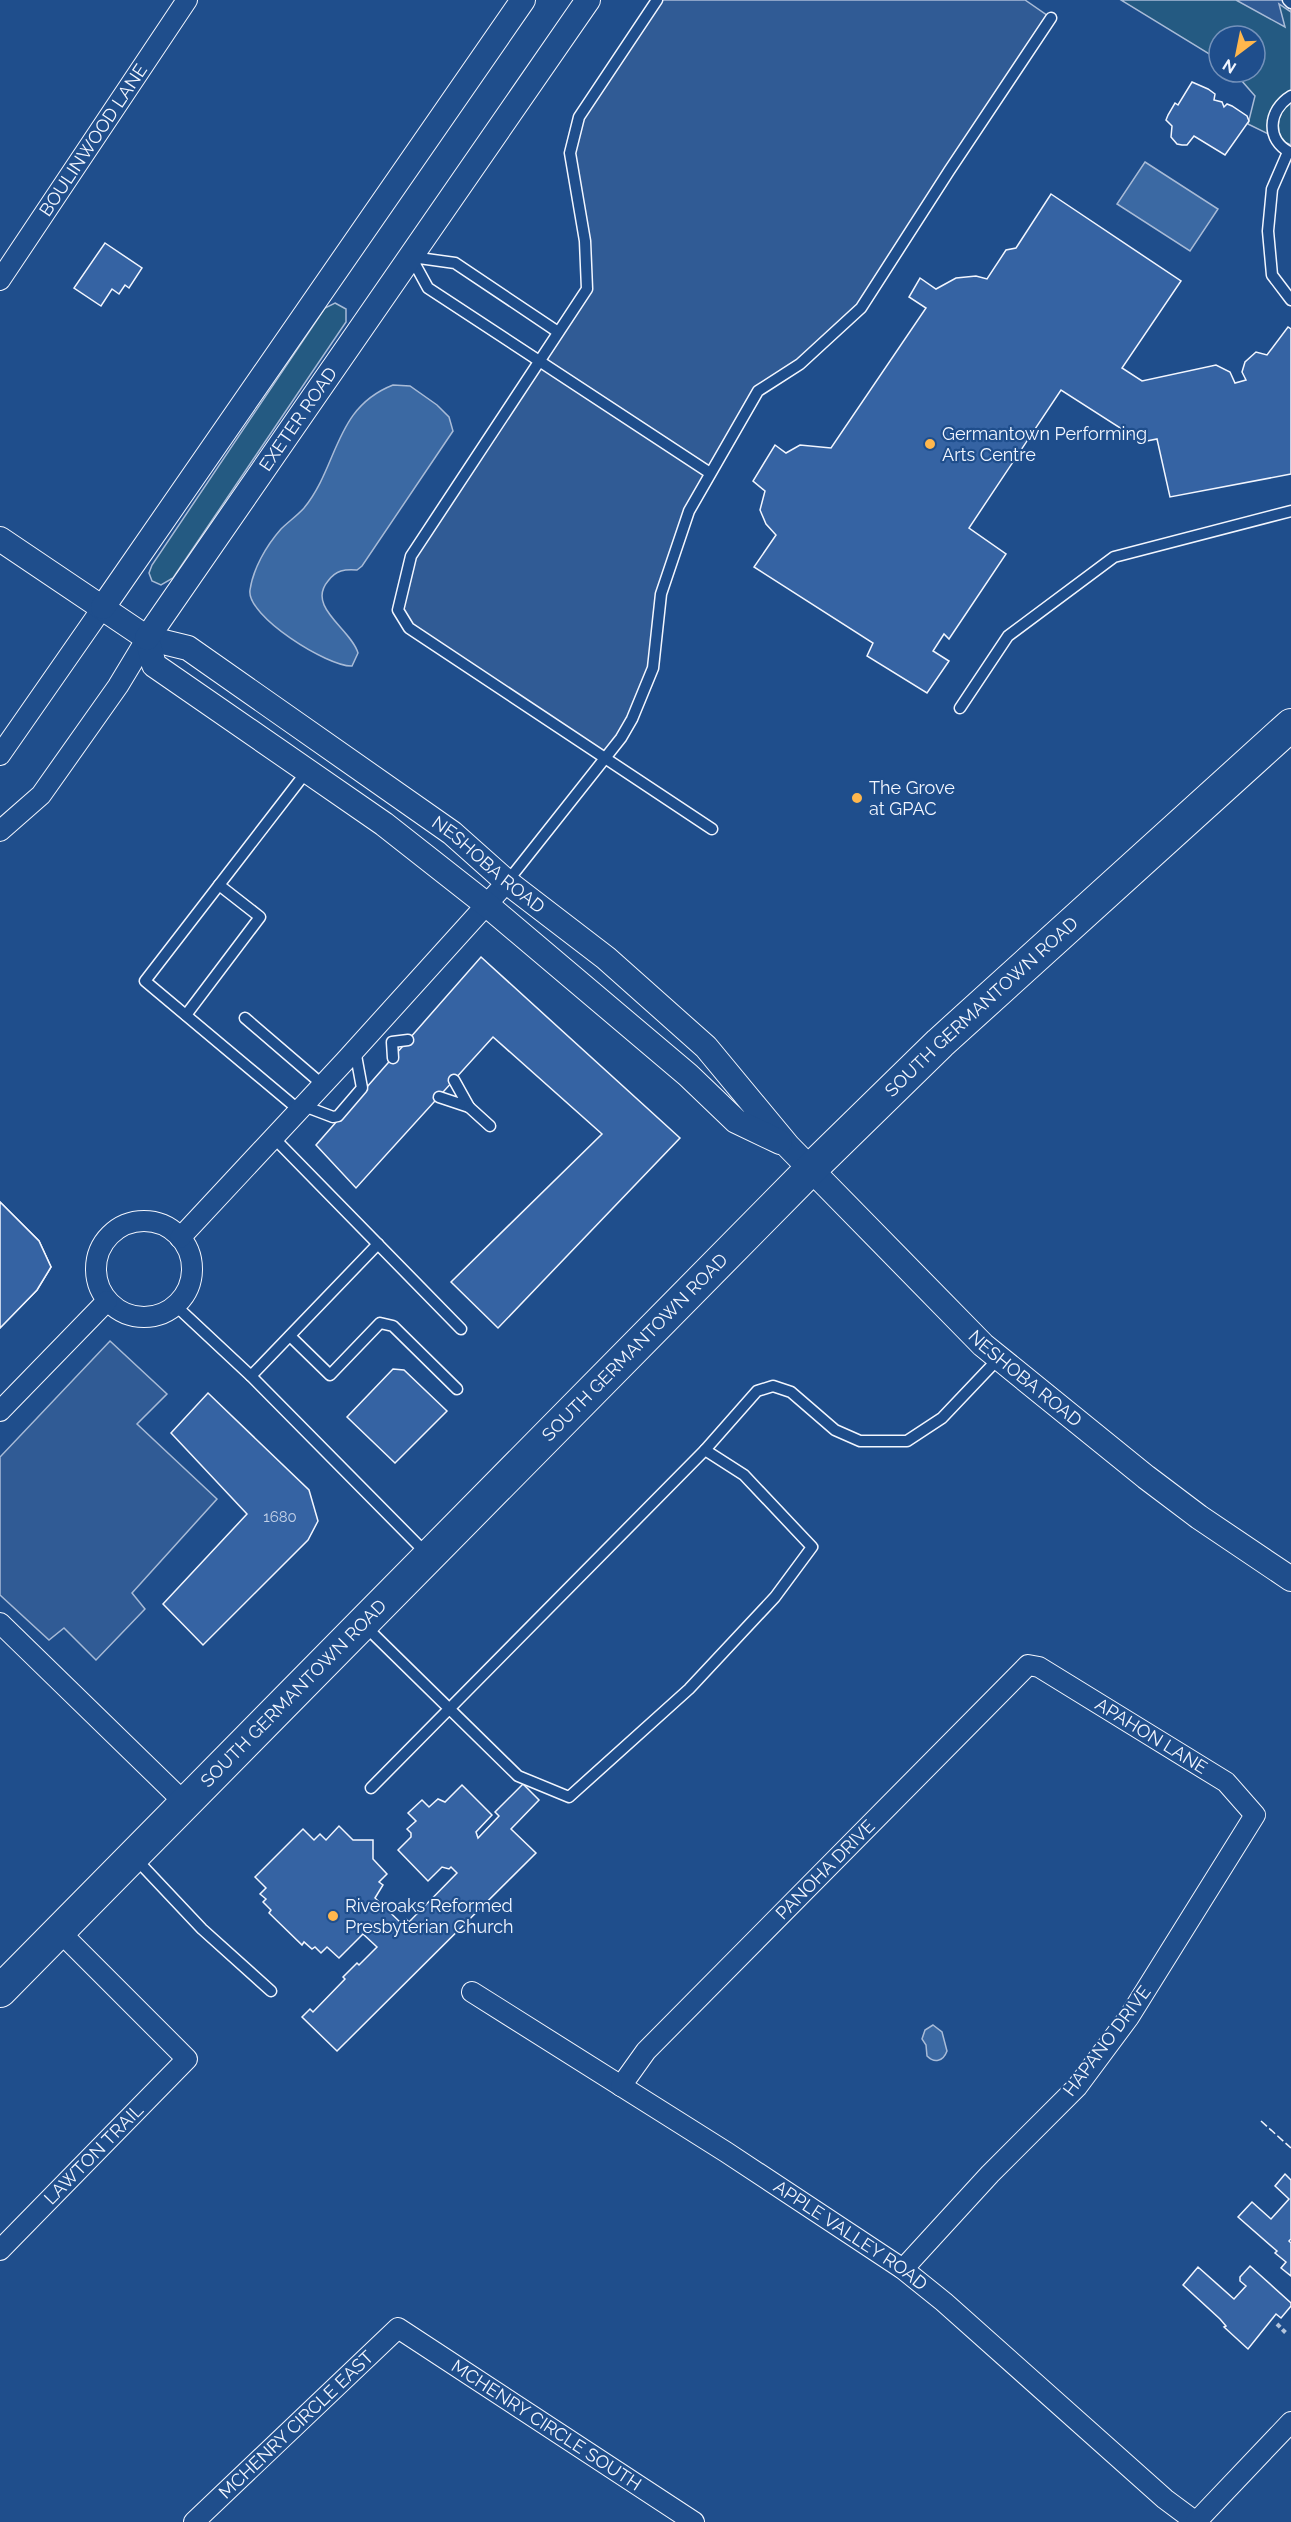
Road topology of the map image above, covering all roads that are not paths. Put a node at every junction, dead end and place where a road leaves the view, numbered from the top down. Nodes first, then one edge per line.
1 (187, 0) edge
2 (523, 0) edge
3 (588, 0) edge
4 (657, 0) edge
5 (1051, 18) dead end
6 (1291, 96) edge
7 (1290, 152) edge
8 (411, 257) junction
9 (0, 280) edge
10 (1291, 300) edge
11 (558, 332) junction
12 (539, 361) junction
13 (710, 473) junction
14 (1291, 511) edge
15 (0, 539) edge
16 (103, 608) junction
17 (147, 638) junction
18 (960, 708) dead end
19 (1291, 725) edge
20 (0, 755) edge
21 (605, 758) junction
22 (308, 771) junction
23 (712, 829) dead end
24 (0, 831) edge
25 (507, 882) junction
26 (219, 885) junction
27 (487, 904) junction
28 (186, 1015) junction
29 (245, 1018) dead end
30 (376, 1027) junction
31 (408, 1040) dead end
32 (392, 1042) junction
33 (355, 1050) junction
34 (393, 1058) dead end
35 (454, 1080) dead end
36 (324, 1084) junction
37 (439, 1097) dead end
38 (469, 1107) junction
39 (302, 1108) junction
40 (490, 1126) dead end
41 (274, 1138) junction
42 (788, 1146) junction
43 (810, 1170) junction
44 (180, 1238) junction
45 (378, 1244) junction
46 (107, 1301) junction
47 (176, 1306) junction
48 (461, 1329) dead end
49 (290, 1336) junction
50 (999, 1358) junction
51 (251, 1376) junction
52 (457, 1389) dead end
53 (0, 1411) edge
54 (705, 1450) junction
55 (429, 1556) junction
56 (1291, 1579) edge
57 (0, 1623) edge
58 (362, 1624) junction
59 (1039, 1667) joint
60 (450, 1710) junction
61 (370, 1788) dead end
62 (185, 1803) junction
63 (1255, 1815) joint
64 (133, 1856) junction
65 (59, 1931) junction
66 (0, 1991) edge
67 (271, 1991) dead end
68 (472, 1992) dead end
69 (621, 2086) junction
70 (0, 2250) edge
71 (903, 2269) junction
72 (398, 2328) joint
73 (1291, 2422) edge
74 (194, 2522) edge
75 (694, 2522) edge
76 (1196, 2522) edge

1 - 9 street, BOULINWOOD LANE
2 - 16 street
3 - 8 street, EXETER ROAD
4 - 11 lane
5 - 13 lane
6 - 7 lane
7 - 10 lane
8 - 11 lane
8 - 12 lane
8 - 17 street, EXETER ROAD
11 - 12 lane
12 - 13 lane
12 - 21 lane
13 - 21 lane
14 - 18 lane
15 - 16 street, NESHOBA ROAD
16 - 17 street, NESHOBA ROAD
16 - 20 street
17 - 22 street, NESHOBA ROAD
17 - 24 street, EXETER ROAD
17 - 25 street, NESHOBA ROAD
19 - 43 main road, SOUTH GERMANTOWN ROAD
21 - 23 lane
21 - 25 lane
22 - 26 lane
22 - 27 street, NESHOBA ROAD
25 - 27 street
25 - 42 street, NESHOBA ROAD
26 - 28 lane
26 - 28 lane
27 - 30 street
27 - 42 street, NESHOBA ROAD
28 - 39 lane
29 - 36 lane
30 - 32 lane
30 - 33 street
31 - 32 lane
32 - 34 lane
33 - 36 street
33 - 39 lane
35 - 38 lane
36 - 39 street
37 - 38 lane
38 - 40 lane
39 - 41 street
41 - 44 street
41 - 45 lane
42 - 43 street, NESHOBA ROAD
43 - 50 street, NESHOBA ROAD
43 - 55 main road, SOUTH GERMANTOWN ROAD
44 - 46 street
44 - 47 street
45 - 48 lane
45 - 49 lane
46 - 47 street
46 - 53 street
47 - 51 lane
49 - 51 lane
49 - 52 lane
50 - 54 lane
50 - 56 street, NESHOBA ROAD
51 - 55 lane
54 - 60 lane
54 - 60 lane
55 - 58 main road, SOUTH GERMANTOWN ROAD
57 - 62 street
58 - 60 lane
58 - 62 main road, SOUTH GERMANTOWN ROAD
59 - 63 street, APAHON LANE
59 - 69 street, PANOHA DRIVE
60 - 61 lane
62 - 64 main road, SOUTH GERMANTOWN ROAD
63 - 71 street, HAPANO DRIVE
64 - 65 main road, SOUTH GERMANTOWN ROAD
64 - 67 lane
65 - 66 main road, SOUTH GERMANTOWN ROAD
65 - 70 street, LAWTON TRAIL
68 - 69 street, APPLE VALLEY ROAD
69 - 71 street, APPLE VALLEY ROAD
71 - 76 street, APPLE VALLEY ROAD
72 - 74 street, MCHENRY CIRCLE EAST
72 - 75 street, MCHENRY CIRCLE SOUTH
73 - 76 street

